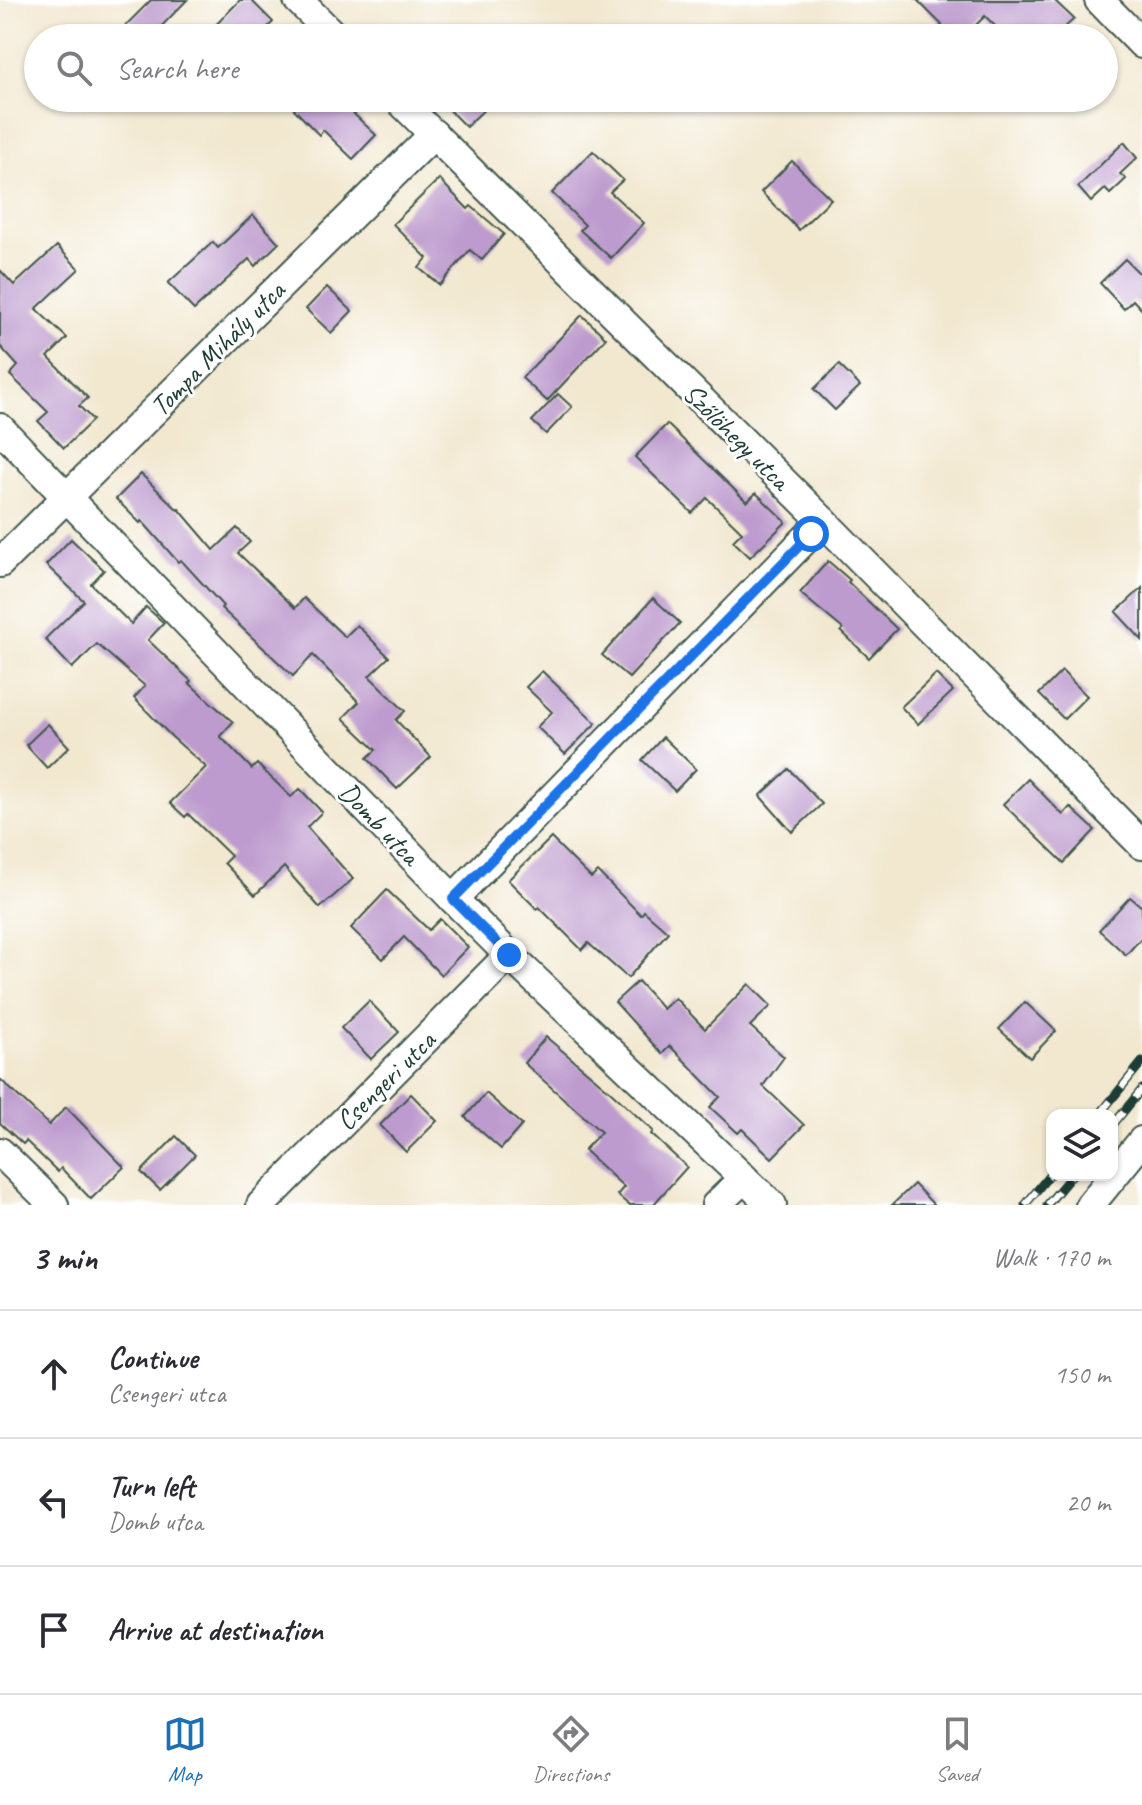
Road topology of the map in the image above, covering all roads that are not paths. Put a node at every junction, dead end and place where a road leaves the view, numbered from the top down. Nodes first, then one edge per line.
1 (298, 0) edge
2 (1099, 0) edge
3 (322, 24) edge
4 (1142, 44) edge
5 (411, 112) edge
6 (434, 134) junction
7 (0, 428) edge
8 (66, 496) junction
9 (823, 521) junction
10 (0, 563) edge
11 (1142, 845) edge
12 (453, 899) junction
13 (509, 955) junction
14 (1142, 1141) edge
15 (0, 1152) edge
16 (744, 1178) junction
17 (54, 1205) edge
18 (261, 1205) edge
19 (716, 1205) edge
20 (772, 1205) edge
21 (1090, 1205) edge

1 - 3 street
2 - 4 street
5 - 6 street, Szőlöhegy utca
6 - 8 street, Tompa Mihály utca
6 - 9 street, Szőlöhegy utca
7 - 8 street, Domb utca
8 - 10 street, Tompa Mihály utca
8 - 12 street, Domb utca
9 - 11 street, Szőlöhegy utca
9 - 12 street
12 - 13 street, Domb utca
13 - 16 street, Domb utca
13 - 18 street, Csengeri utca
14 - 21 street
15 - 17 street
16 - 19 street
16 - 20 street, Domb utca

